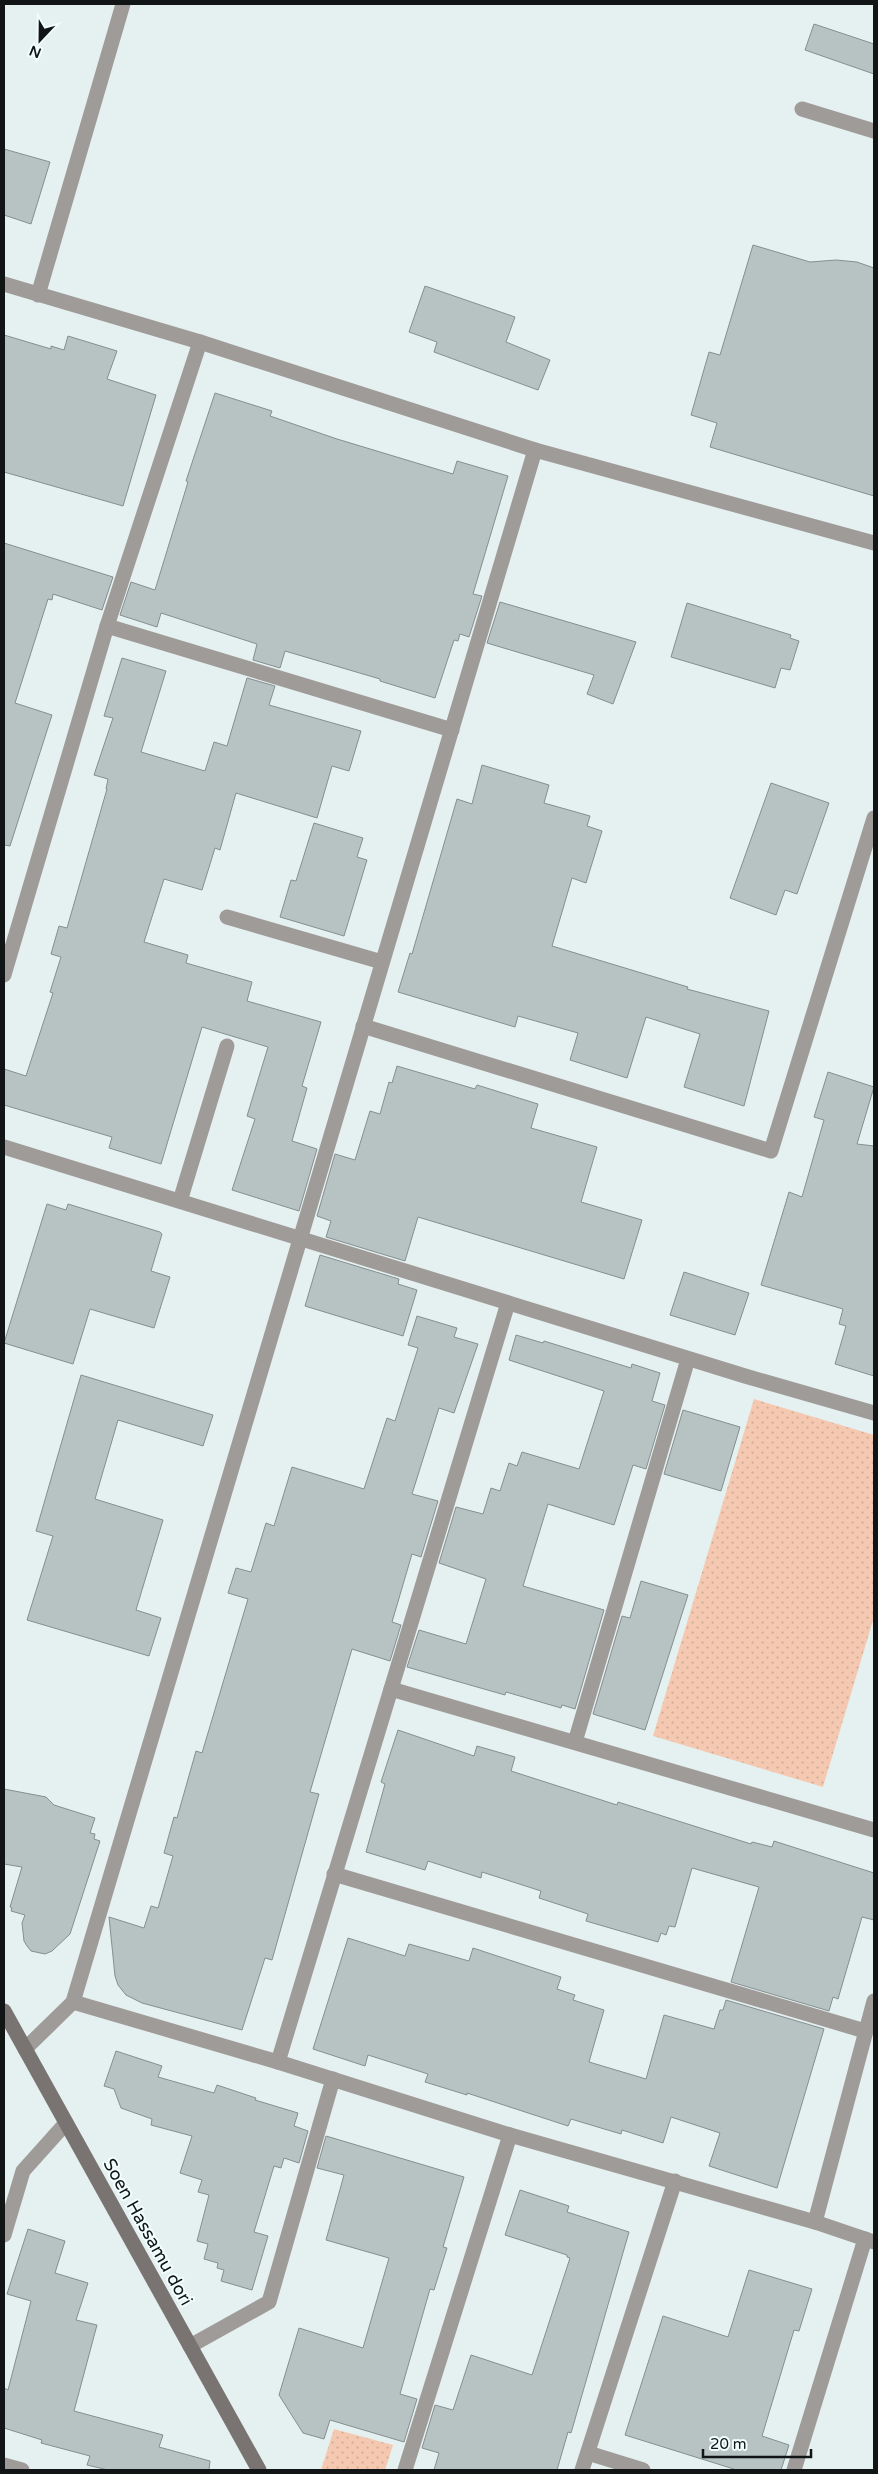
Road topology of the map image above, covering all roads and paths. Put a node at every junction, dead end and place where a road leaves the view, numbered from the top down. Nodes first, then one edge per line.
1 (122, 4) edge
2 (802, 109) dead end
3 (874, 131) edge
4 (4, 284) edge
5 (38, 295) junction
6 (200, 342) junction
7 (535, 450) junction
8 (874, 543) edge
9 (107, 626) junction
10 (452, 730) junction
11 (874, 818) edge
12 (227, 917) dead end
13 (382, 962) junction
14 (4, 975) edge
15 (363, 1026) junction
16 (227, 1046) dead end
17 (4, 1147) edge
18 (180, 1201) junction
19 (301, 1239) junction
20 (508, 1303) junction
21 (688, 1359) junction
22 (874, 1413) edge
23 (391, 1688) junction
24 (575, 1742) junction
25 (874, 1830) edge
26 (334, 1874) junction
27 (874, 2001) edge
28 (73, 2002) junction
29 (4, 2011) edge
30 (865, 2031) junction
31 (25, 2049) junction
32 (278, 2062) junction
33 (334, 2079) junction
34 (66, 2123) junction
35 (510, 2135) junction
36 (674, 2181) junction
37 (7, 2212) edge
38 (815, 2222) junction
39 (4, 2235) edge
40 (869, 2241) edge
41 (190, 2346) junction
42 (588, 2453) junction
43 (4, 2465) edge
44 (22, 2470) edge
45 (259, 2470) edge
46 (405, 2470) edge
47 (582, 2470) edge
48 (642, 2470) edge
49 (794, 2470) edge

1 - 5 street
2 - 3 street
4 - 5 street
5 - 6 street
6 - 7 street
6 - 9 street
7 - 8 street
7 - 10 street
9 - 10 street
9 - 14 street
10 - 13 street
11 - 15 street
12 - 13 street
13 - 15 street
15 - 19 street
16 - 18 street
17 - 18 street
18 - 19 street
19 - 20 street
19 - 28 street
20 - 21 street
20 - 23 street
21 - 22 street
21 - 24 street
23 - 24 street
23 - 26 street
24 - 25 street
26 - 30 street
26 - 32 street
27 - 30 street
28 - 31 street
28 - 32 street
29 - 31 street, Soen Hassamu dori
30 - 38 street
31 - 34 street, Soen Hassamu dori
32 - 33 street
33 - 35 street
33 - 41 street
34 - 37 street
34 - 41 street, Soen Hassamu dori
35 - 36 street
35 - 46 street
36 - 38 street
36 - 42 street
37 - 39 street
38 - 40 street
40 - 49 street
41 - 45 street, Soen Hassamu dori
42 - 47 street
42 - 48 street
43 - 44 street

